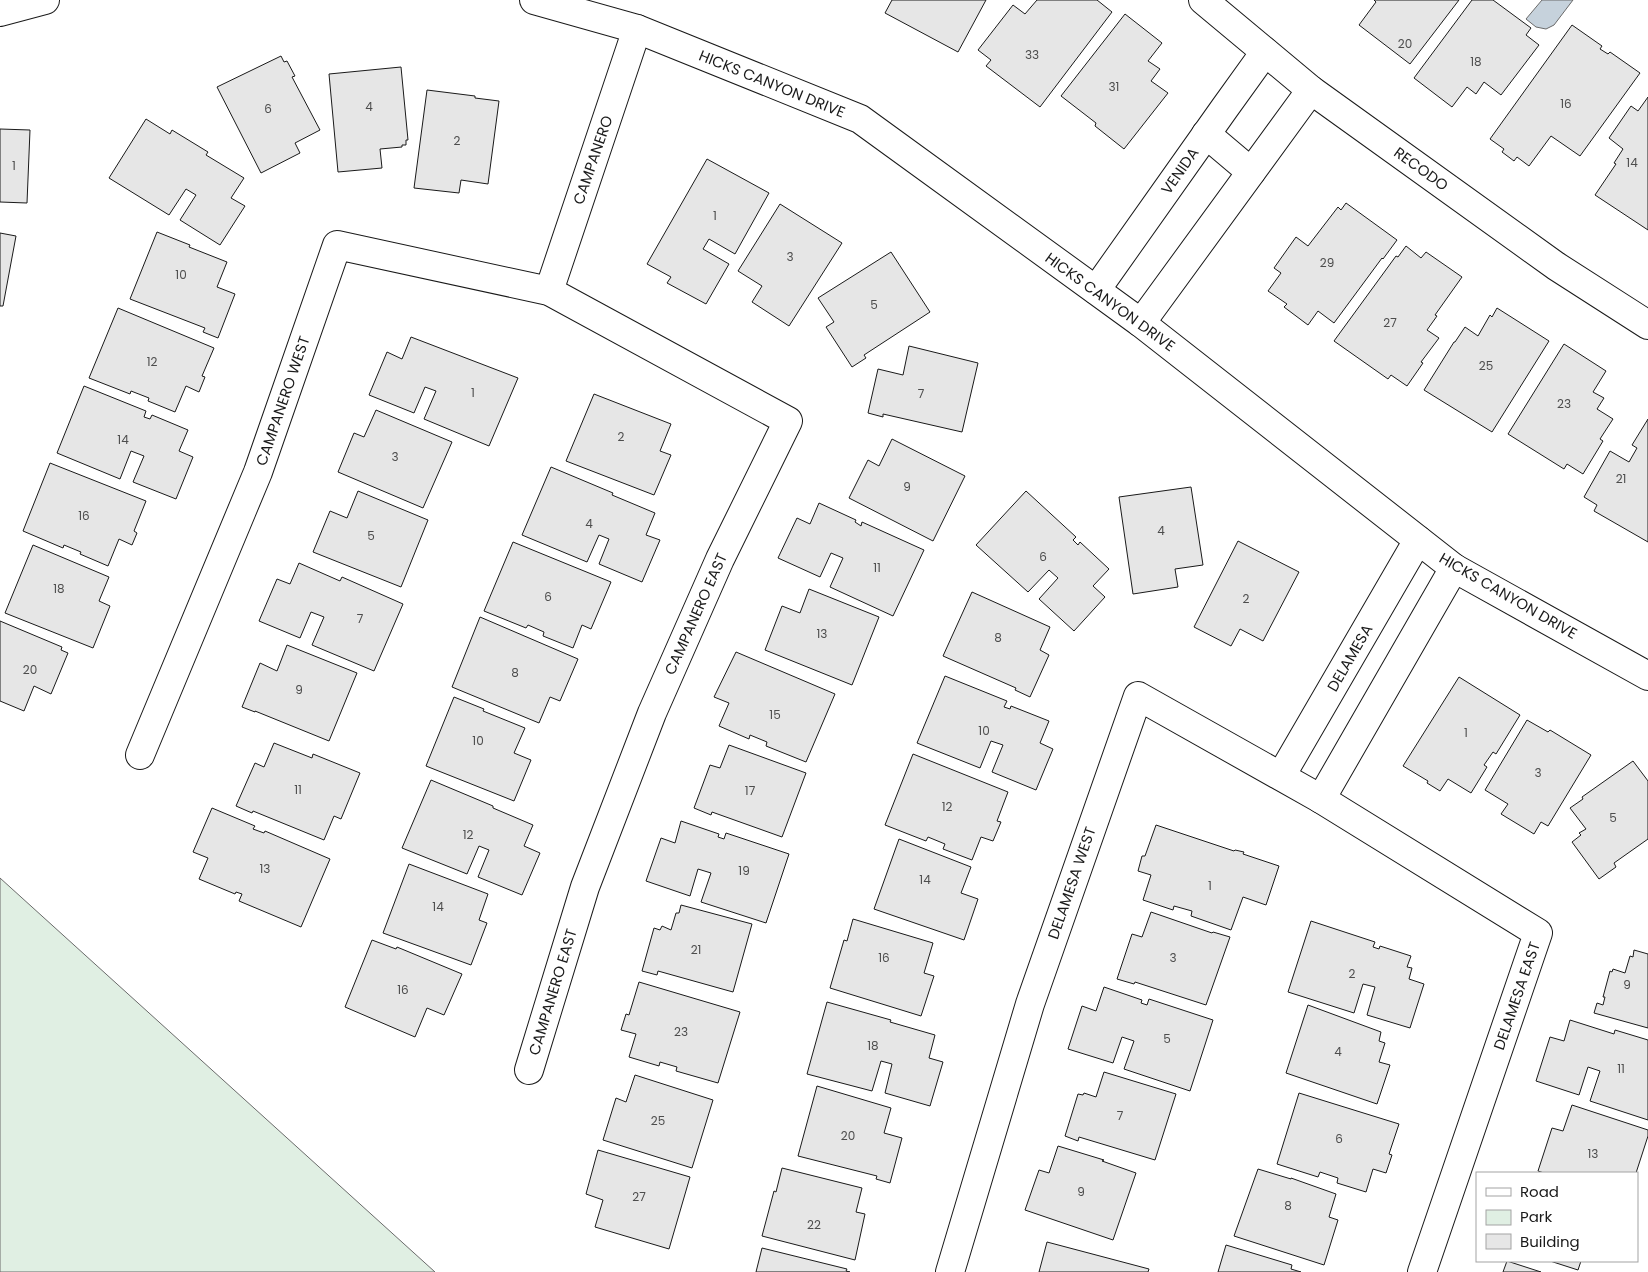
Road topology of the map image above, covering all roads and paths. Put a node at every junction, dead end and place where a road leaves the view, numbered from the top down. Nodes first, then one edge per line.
1 (45, 0) edge
2 (534, 0) edge
3 (1203, 0) edge
4 (0, 12) edge
5 (637, 29) junction
6 (1265, 52) junction
7 (1311, 90) junction
8 (1206, 134) junction
9 (1251, 172) junction
10 (1096, 290) junction
11 (549, 292) junction
12 (1141, 323) junction
13 (1648, 325) edge
14 (1418, 540) junction
15 (1454, 568) junction
16 (1648, 676) edge
17 (140, 755) dead end
18 (1281, 776) junction
19 (1321, 799) junction
20 (529, 1070) dead end
21 (950, 1272) edge
22 (1422, 1272) edge

1 - 4 street
2 - 5 street, HICKS CANYON DRIVE
3 - 6 street, RECODO
5 - 10 street, HICKS CANYON DRIVE
5 - 11 street, CAMPANERO
6 - 7 street, RECODO
6 - 8 street, VENIDA
7 - 9 street
7 - 13 street, RECODO
8 - 9 street
8 - 10 street, VENIDA
9 - 12 street
10 - 12 street, HICKS CANYON DRIVE
11 - 17 street, CAMPANERO WEST
11 - 20 street, CAMPANERO EAST
12 - 14 street, HICKS CANYON DRIVE
14 - 15 street, HICKS CANYON DRIVE
14 - 18 street, DELAMESA
15 - 16 street, HICKS CANYON DRIVE
15 - 19 street
18 - 19 street, DELAMESA WEST
18 - 21 street, DELAMESA WEST
19 - 22 street, DELAMESA EAST

